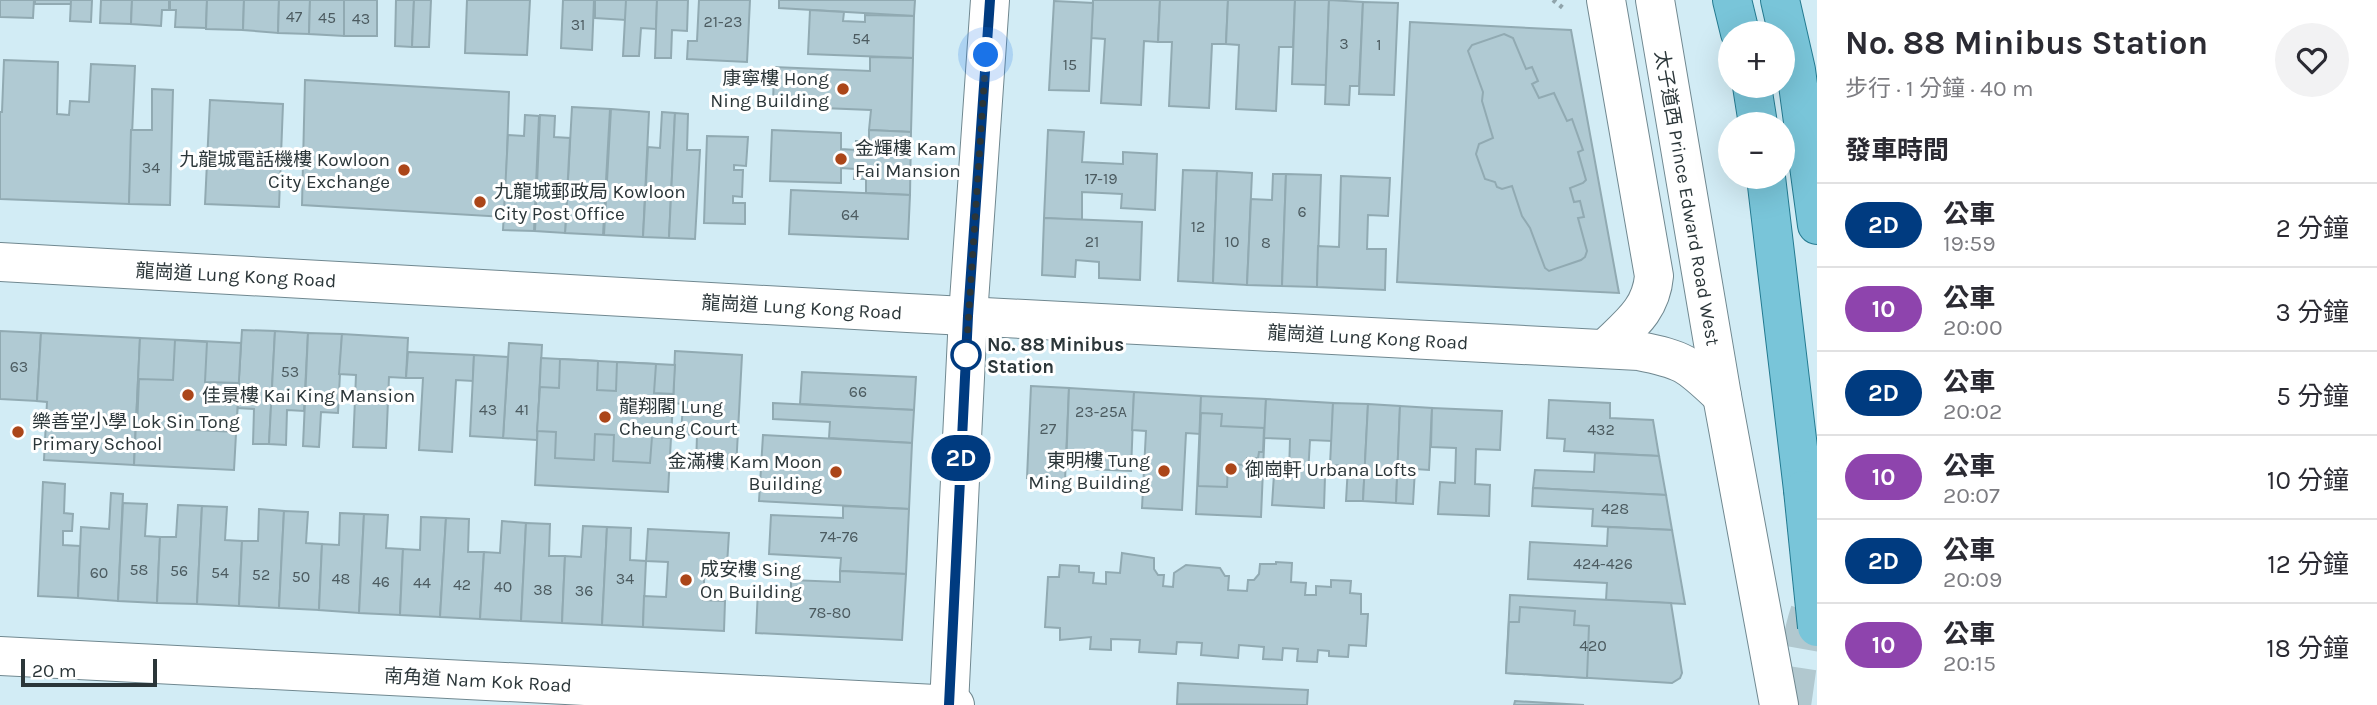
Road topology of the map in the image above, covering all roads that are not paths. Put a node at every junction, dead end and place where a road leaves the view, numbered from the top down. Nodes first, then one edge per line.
1 (990, 0) edge
2 (1606, 0) edge
3 (1655, 0) edge
4 (1732, 0) edge
5 (1780, 0) edge
6 (1737, 21) edge
7 (1768, 189) edge
8 (1817, 225) edge
9 (0, 262) edge
10 (968, 316) junction
11 (1605, 349) junction
12 (1722, 396) junction
13 (1817, 627) edge
14 (0, 656) edge
15 (949, 705) edge
16 (955, 705) edge
17 (1779, 705) edge

1 - 10 street
2 - 11 street
3 - 12 street, 太子道西 Prince Edward Road West
4 - 6 main road
5 - 8 main road
7 - 13 main road, bridge
9 - 10 street, 龍崗道 Lung Kong Road
10 - 11 street, 龍崗道 Lung Kong Road
10 - 15 street
11 - 12 street, 太子道西 Prince Edward Road West
12 - 17 street, 太子道西 Prince Edward Road West
14 - 15 street, 南角道 Nam Kok Road
15 - 16 street, 南角道 Nam Kok Road

